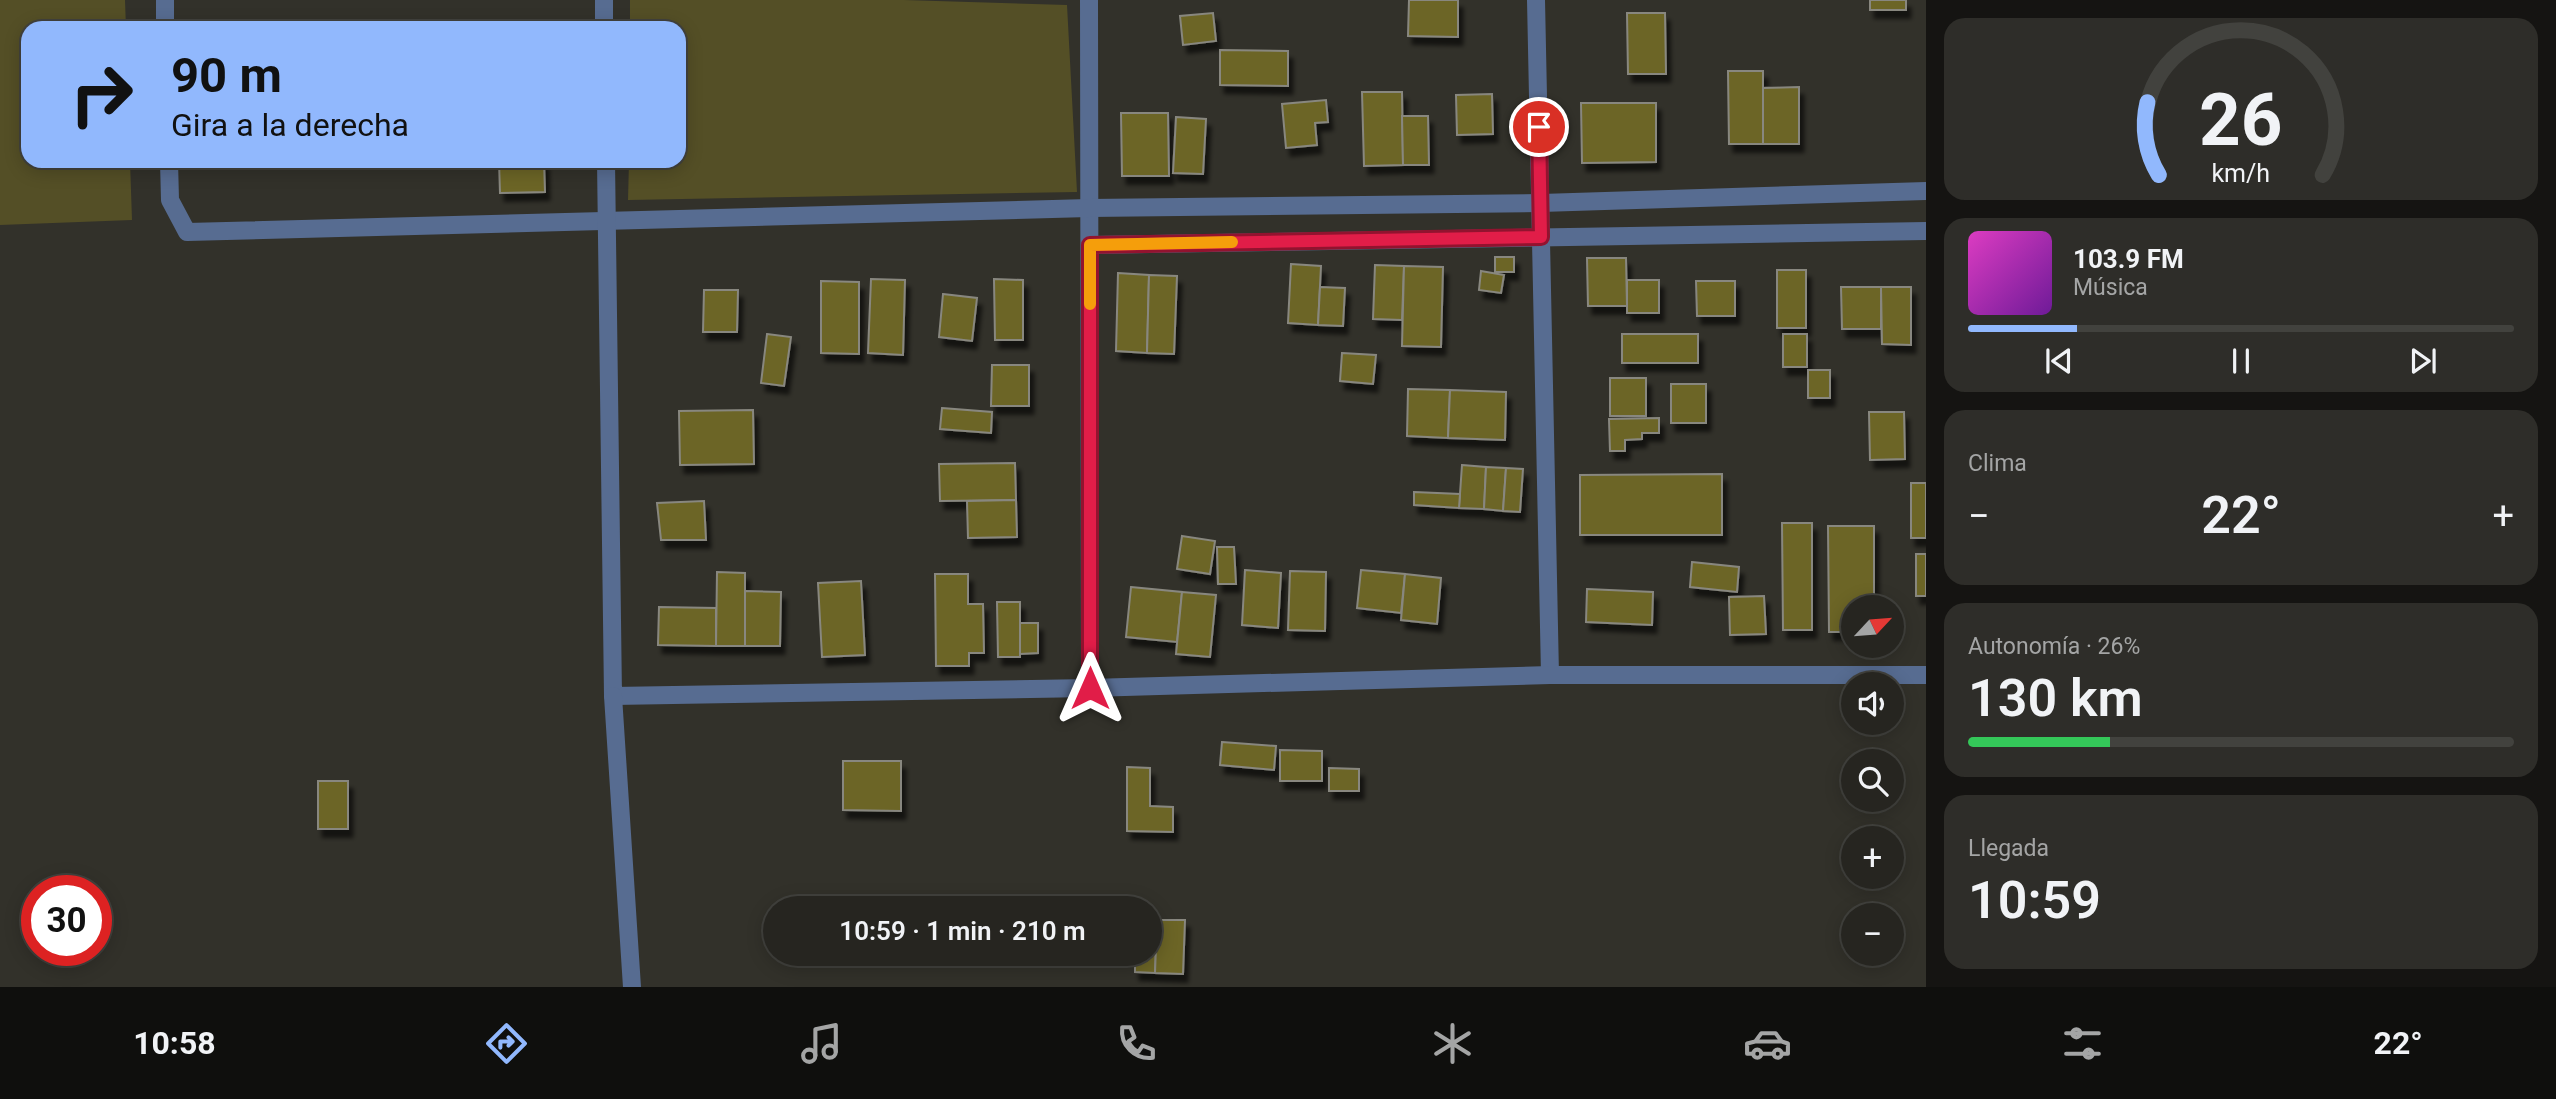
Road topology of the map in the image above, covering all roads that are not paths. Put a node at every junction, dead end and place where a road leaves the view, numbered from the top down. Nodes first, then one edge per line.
1 (165, 0) edge
2 (604, 0) edge
3 (1089, 0) edge
4 (1536, 0) edge
5 (165, 21) edge
6 (604, 21) edge
7 (169, 168) edge
8 (606, 168) edge
9 (1926, 191) edge
10 (1541, 202) junction
11 (1089, 208) junction
12 (607, 220) junction
13 (1926, 231) edge
14 (1541, 237) junction
15 (1090, 245) junction
16 (1550, 675) junction
17 (1926, 675) edge
18 (1090, 688) junction
19 (613, 696) junction
20 (632, 987) edge

1 - 5 street
2 - 6 street
3 - 11 street
4 - 10 street
7 - 12 street
8 - 12 street
9 - 10 street
10 - 11 street
10 - 14 street
11 - 12 street
11 - 15 street
12 - 19 street
13 - 14 street
14 - 15 street
14 - 16 street
15 - 18 street
16 - 17 street
16 - 18 street
18 - 19 street
19 - 20 street

